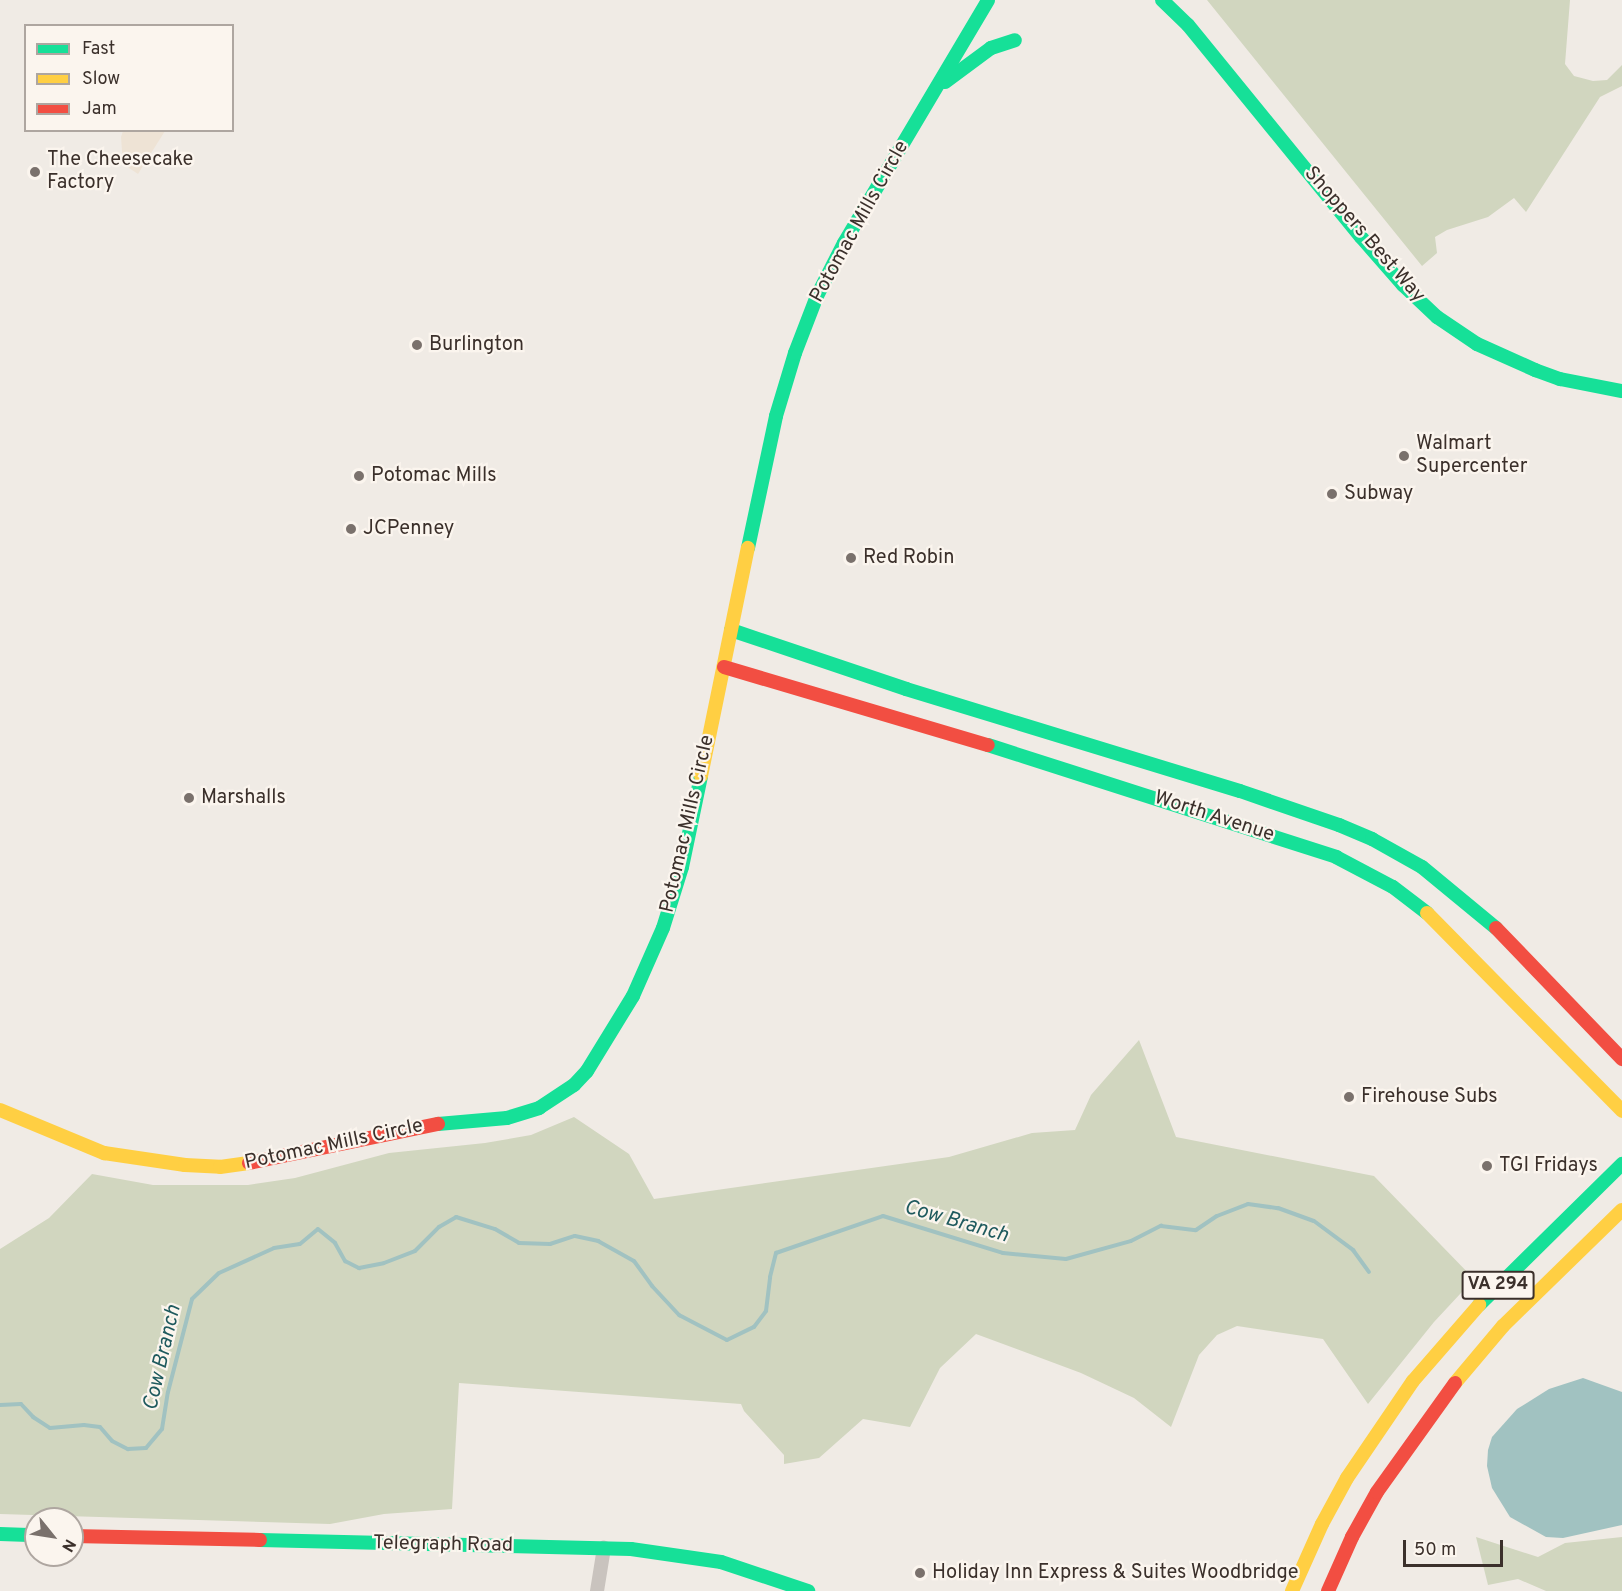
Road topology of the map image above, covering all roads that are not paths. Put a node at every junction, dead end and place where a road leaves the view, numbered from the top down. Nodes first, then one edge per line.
1 (988, 0) edge
2 (1162, 0) edge
3 (1015, 40) dead end
4 (935, 89) junction
5 (1622, 391) edge
6 (731, 630) junction
7 (724, 667) junction
8 (1622, 1059) edge
9 (0, 1110) edge
10 (1622, 1111) edge
11 (1622, 1164) edge
12 (1622, 1210) edge
13 (0, 1534) edge
14 (24, 1535) edge
15 (84, 1536) edge
16 (604, 1548) junction
17 (597, 1591) edge
18 (808, 1591) edge
19 (1292, 1591) edge
20 (1328, 1591) edge

1 - 4 main road, Potomac Mills Circle
2 - 5 main road, Shoppers Best Way
3 - 4 main road
4 - 6 main road, Potomac Mills Circle
6 - 7 main road, Potomac Mills Circle
6 - 8 main road, Worth Avenue
7 - 9 main road, Potomac Mills Circle
7 - 10 main road, Worth Avenue
11 - 19 main road, VA 294
12 - 20 main road, VA 294
13 - 14 main road
15 - 16 main road, Telegraph Road
16 - 17 street
16 - 18 main road, Telegraph Road

